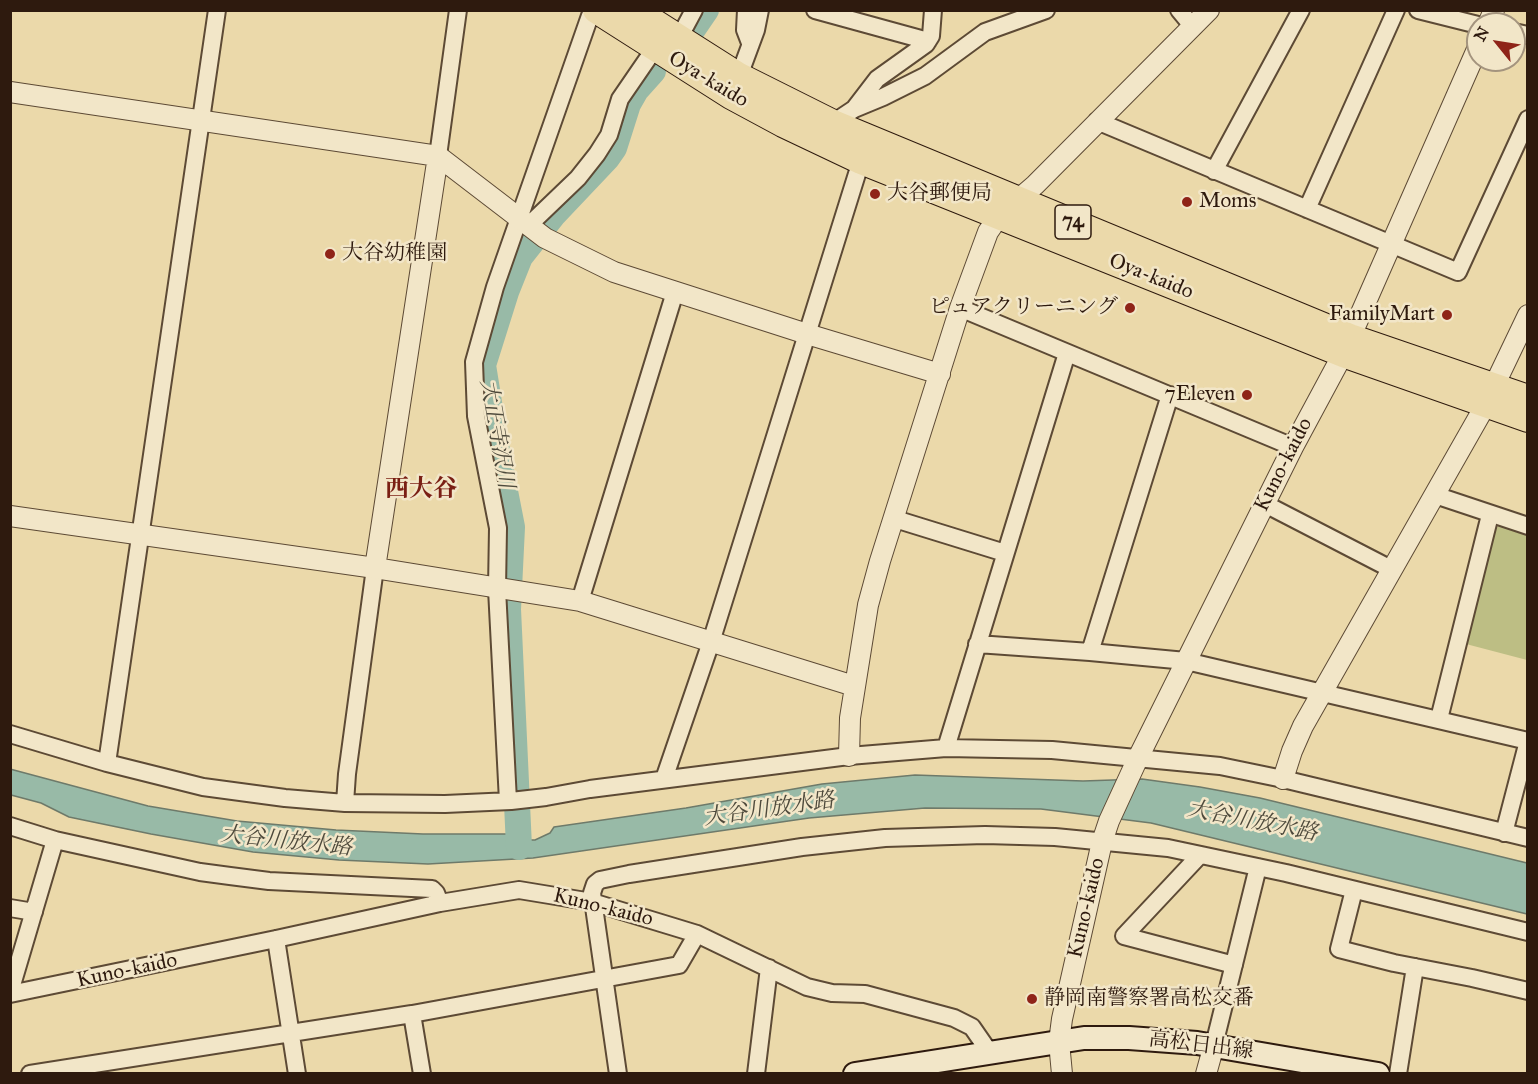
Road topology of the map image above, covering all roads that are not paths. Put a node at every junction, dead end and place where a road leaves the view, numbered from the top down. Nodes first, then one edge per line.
1 (217, 10) edge
2 (458, 10) edge
3 (594, 10) edge
4 (635, 10) edge
5 (694, 10) edge
6 (746, 10) edge
7 (760, 10) edge
8 (815, 10) edge
9 (933, 10) edge
10 (1046, 10) edge
11 (1179, 10) edge
12 (1209, 10) edge
13 (1301, 10) edge
14 (1396, 10) edge
15 (1418, 10) edge
16 (1466, 22) edge
17 (1193, 27) junction
18 (679, 38) junction
19 (928, 41) junction
20 (750, 43) junction
21 (655, 48) junction
22 (1467, 72) edge
23 (735, 86) junction
24 (10, 92) edge
25 (854, 109) junction
26 (1527, 119) edge
27 (201, 120) junction
28 (1097, 121) junction
29 (833, 123) junction
30 (438, 156) junction
31 (861, 161) junction
32 (1214, 171) junction
33 (1008, 208) junction
34 (1307, 209) junction
35 (532, 228) junction
36 (1391, 245) junction
37 (675, 292) junction
38 (960, 308) junction
39 (1527, 315) edge
40 (807, 334) junction
41 (1346, 346) junction
42 (1067, 352) junction
43 (940, 374) junction
44 (1170, 395) junction
45 (1490, 396) junction
46 (1527, 398) edge
47 (1527, 419) edge
48 (1293, 447) junction
49 (1435, 495) junction
50 (1265, 504) junction
51 (1490, 515) junction
52 (10, 516) edge
53 (894, 519) junction
54 (1527, 526) edge
55 (140, 535) junction
56 (1005, 553) junction
57 (375, 568) junction
58 (1391, 569) junction
59 (506, 590) junction
60 (580, 601) junction
61 (711, 642) junction
62 (977, 644) junction
63 (1090, 652) junction
64 (1186, 662) junction
65 (854, 686) junction
66 (1322, 692) junction
67 (1439, 719) junction
68 (10, 734) edge
69 (1527, 741) edge
70 (946, 748) junction
71 (849, 756) junction
72 (1138, 758) junction
73 (107, 763) junction
74 (664, 779) junction
75 (1283, 779) junction
76 (513, 801) junction
77 (345, 803) junction
78 (10, 826) edge
79 (1504, 833) junction
80 (1527, 838) edge
81 (55, 840) junction
82 (1102, 842) junction
83 (1200, 855) junction
84 (1258, 867) junction
85 (1354, 890) junction
86 (592, 902) junction
87 (440, 903) junction
88 (10, 908) edge
89 (34, 912) junction
90 (1527, 932) edge
91 (697, 934) junction
92 (276, 939) junction
93 (1234, 965) junction
94 (1415, 967) junction
95 (769, 968) junction
96 (604, 978) junction
97 (1527, 991) edge
98 (10, 993) edge
99 (412, 1014) junction
100 (290, 1032) junction
101 (1059, 1042) junction
102 (1214, 1046) junction
103 (990, 1053) junction
104 (30, 1074) edge
105 (297, 1074) edge
106 (422, 1074) edge
107 (618, 1074) edge
108 (756, 1074) edge
109 (855, 1074) edge
110 (1062, 1074) edge
111 (1206, 1074) edge
112 (1378, 1074) edge
113 (1398, 1074) edge

1 - 27 street
2 - 30 street
3 - 21 main road, Oya-kaido / 74
3 - 35 street
4 - 18 main road, Oya-kaido / 74
5 - 18 street
6 - 20 street
7 - 20 street
8 - 19 street
9 - 19 street
10 - 25 street
11 - 17 street
12 - 17 street
13 - 32 street
14 - 34 street
15 - 16 street
17 - 28 street
18 - 23 main road, Oya-kaido / 74
19 - 25 street
20 - 23 street
21 - 23 main road, Oya-kaido / 74
21 - 35 street
22 - 36 street, Kuno-kaido
23 - 29 main road, Oya-kaido / 74
23 - 31 main road, Oya-kaido / 74
24 - 27 street
25 - 29 street
26 - 36 street
27 - 30 street
27 - 55 street
28 - 32 street
28 - 33 street
29 - 33 main road, Oya-kaido / 74
30 - 35 street
30 - 57 street
31 - 33 main road, Oya-kaido / 74
31 - 40 street
32 - 34 street
33 - 38 street
33 - 41 main road, Oya-kaido / 74
34 - 36 street
35 - 37 street
35 - 59 street
36 - 41 street, Kuno-kaido
37 - 40 street
37 - 60 street
38 - 42 street
38 - 43 street
39 - 45 street
40 - 43 street
40 - 61 street
41 - 45 main road, Oya-kaido / 74
41 - 48 street, Kuno-kaido
42 - 44 street
42 - 56 street
43 - 53 street
44 - 48 street
44 - 63 street
45 - 46 main road, Oya-kaido / 74
45 - 47 main road, Oya-kaido / 74
45 - 49 street
48 - 50 street, Kuno-kaido
49 - 51 street
49 - 58 street
50 - 58 street
50 - 64 street, Kuno-kaido
51 - 54 street
51 - 67 street
52 - 55 street
53 - 56 street
53 - 65 street
55 - 57 street
55 - 73 street
56 - 62 street
57 - 59 street
57 - 77 street
58 - 66 street
59 - 60 street
59 - 76 street
60 - 61 street
61 - 65 street
61 - 74 street
62 - 63 street
62 - 70 street
63 - 64 street
64 - 66 street
64 - 72 street, Kuno-kaido
65 - 71 street
66 - 67 street
66 - 75 street
67 - 69 street
68 - 73 street
69 - 79 street
70 - 71 street
70 - 72 street
71 - 74 street
72 - 75 street
72 - 82 street, Kuno-kaido
73 - 77 street
74 - 76 street
75 - 79 street
76 - 77 street
78 - 81 street
79 - 80 street
81 - 87 street
81 - 89 street
82 - 83 street
82 - 86 street
82 - 101 street, Kuno-kaido
83 - 84 street
83 - 93 street
84 - 85 street
84 - 93 street
85 - 90 street
85 - 94 street
86 - 87 street, Kuno-kaido
86 - 91 street, Kuno-kaido
86 - 96 street
87 - 92 street, Kuno-kaido
88 - 89 street
89 - 98 street
91 - 95 street, Kuno-kaido
91 - 96 street
92 - 98 street, Kuno-kaido
92 - 100 street
93 - 102 street
94 - 97 street
94 - 113 street
95 - 103 street, Kuno-kaido
95 - 108 street
96 - 99 street
96 - 107 street
99 - 100 street
99 - 106 street
100 - 104 street
100 - 105 street
101 - 102 main road, 高松日出線
101 - 103 main road
101 - 110 street, Kuno-kaido
102 - 111 street
102 - 112 main road, 高松日出線
103 - 109 main road

